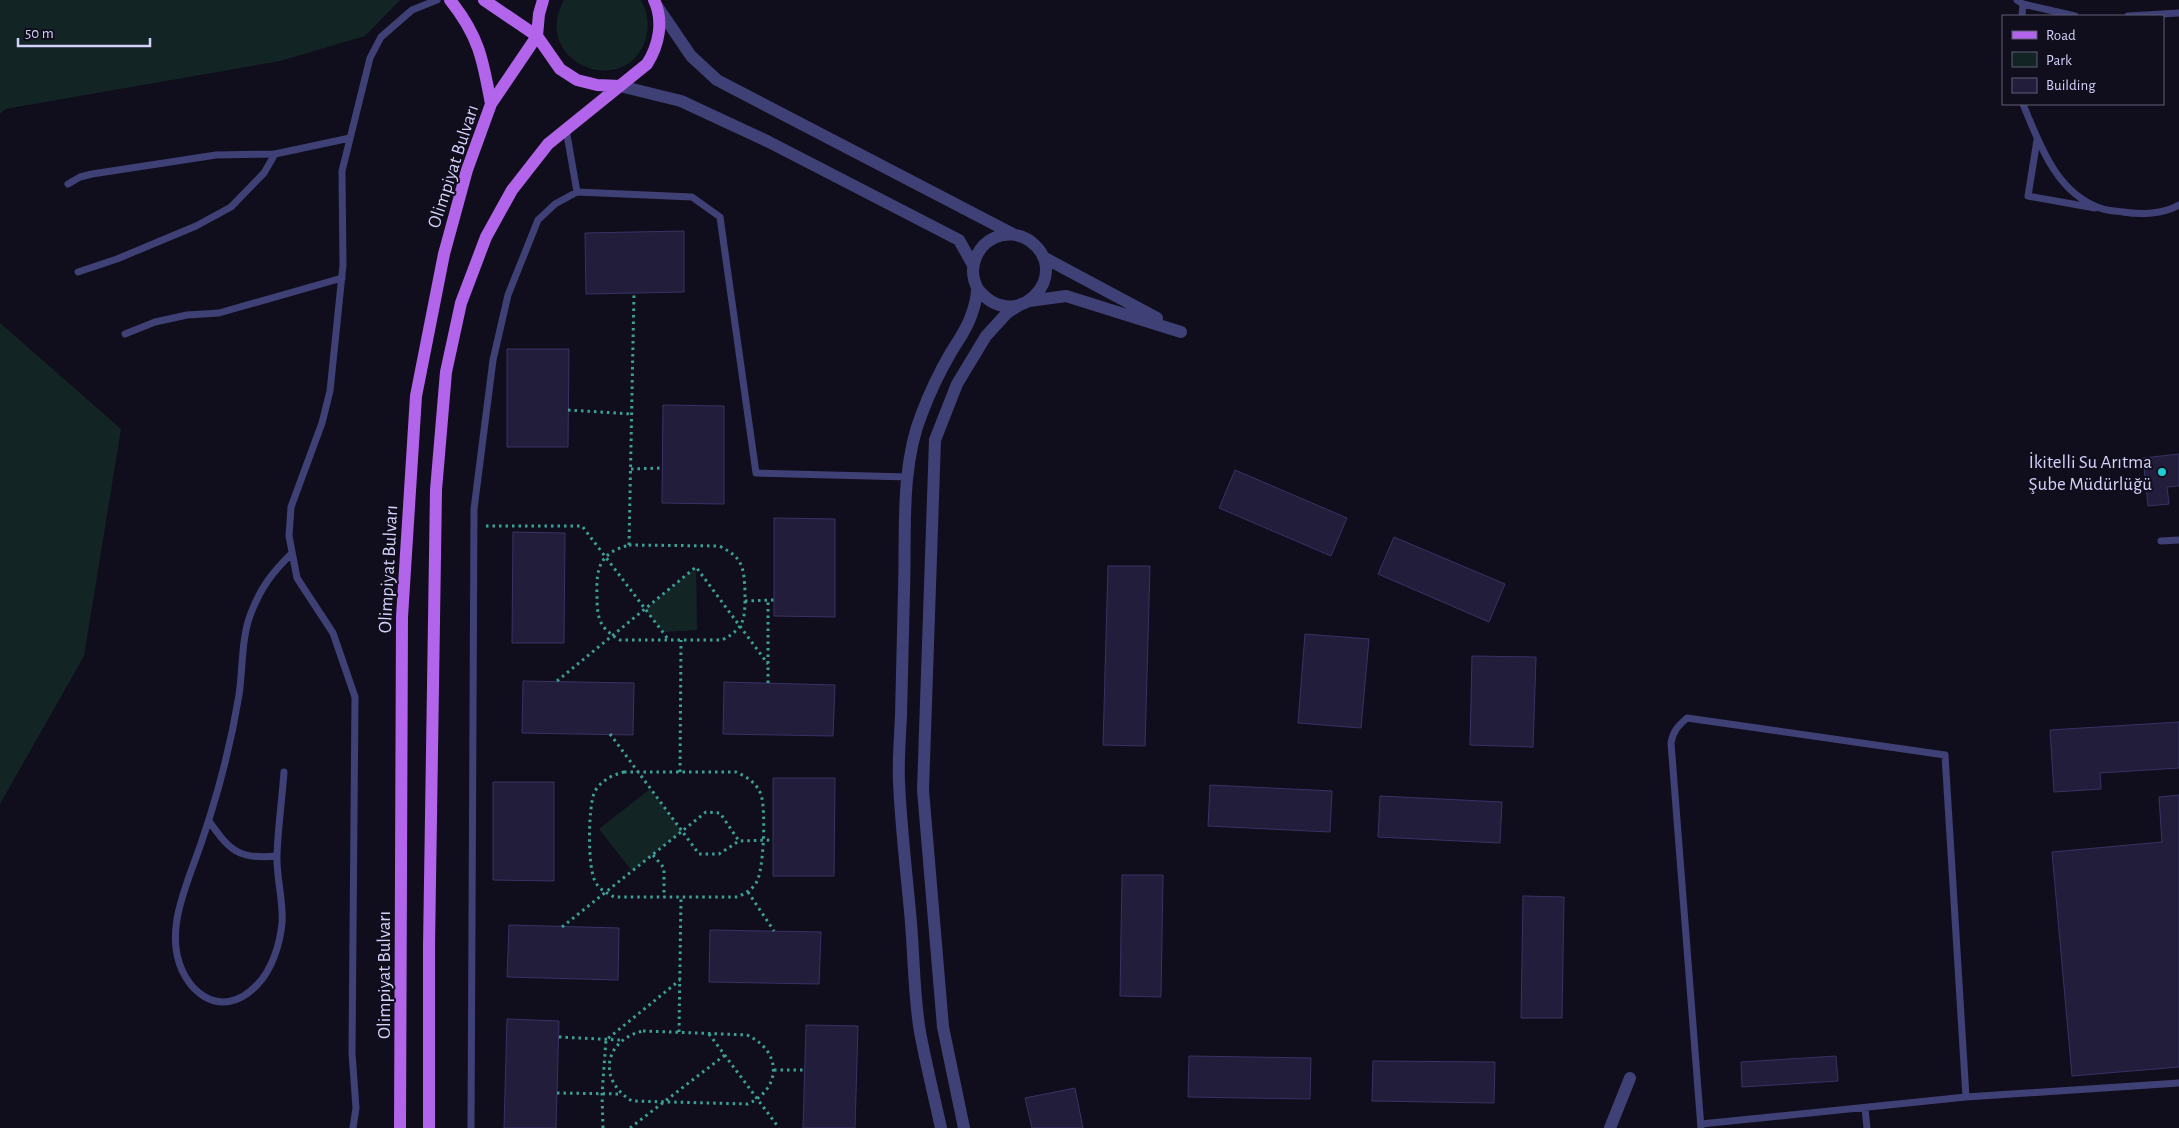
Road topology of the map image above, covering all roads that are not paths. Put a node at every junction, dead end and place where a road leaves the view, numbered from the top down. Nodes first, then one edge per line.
1 (437, 0) edge
2 (450, 0) edge
3 (484, 0) edge
4 (543, 0) edge
5 (657, 2) edge
6 (2020, 2) edge
7 (2179, 13) edge
8 (2022, 15) edge
9 (2071, 15) edge
10 (2145, 15) edge
11 (538, 36) junction
12 (620, 86) junction
13 (491, 104) junction
14 (2023, 105) edge
15 (566, 129) junction
16 (350, 138) junction
17 (2037, 139) junction
18 (275, 154) junction
19 (68, 184) dead end
20 (578, 192) junction
21 (2179, 204) edge
22 (2101, 209) junction
23 (1016, 235) junction
24 (1043, 257) junction
25 (973, 265) junction
26 (78, 272) dead end
27 (342, 278) junction
28 (977, 288) junction
29 (1024, 304) junction
30 (125, 334) dead end
31 (908, 477) junction
32 (2179, 540) edge
33 (2161, 542) dead end
34 (291, 554) junction
35 (284, 772) dead end
36 (209, 821) junction
37 (277, 856) junction
38 (1630, 1078) dead end
39 (2179, 1084) edge
40 (1966, 1097) junction
41 (1865, 1108) junction
42 (1701, 1126) edge
43 (353, 1128) edge
44 (400, 1128) edge
45 (429, 1128) edge
46 (471, 1128) edge
47 (941, 1128) edge
48 (964, 1128) edge
49 (1610, 1128) edge
50 (1867, 1128) edge

1 - 16 lane
2 - 13 main road
3 - 11 main road
4 - 11 main road
5 - 12 main road
5 - 23 street
6 - 8 lane
6 - 9 lane
7 - 10 lane
11 - 12 main road
11 - 13 main road, Olimpiyat Bulvarı
12 - 15 main road
12 - 25 street
13 - 44 main road, Olimpiyat Bulvarı
14 - 17 lane
15 - 20 lane
15 - 45 main road
16 - 18 lane
16 - 27 lane
17 - 22 lane
17 - 22 lane
18 - 19 lane
18 - 26 lane
20 - 31 lane
20 - 46 lane
21 - 22 lane
23 - 24 street
23 - 25 street
24 - 29 street
24 - 29 street
25 - 28 street
27 - 30 lane
27 - 34 lane
28 - 29 street
28 - 31 street
29 - 48 street
31 - 47 street
32 - 33 lane
34 - 36 lane
34 - 43 lane
35 - 37 lane
36 - 37 lane
36 - 37 lane
38 - 49 street
39 - 40 lane
40 - 41 lane
40 - 42 lane
41 - 42 lane
41 - 50 lane

